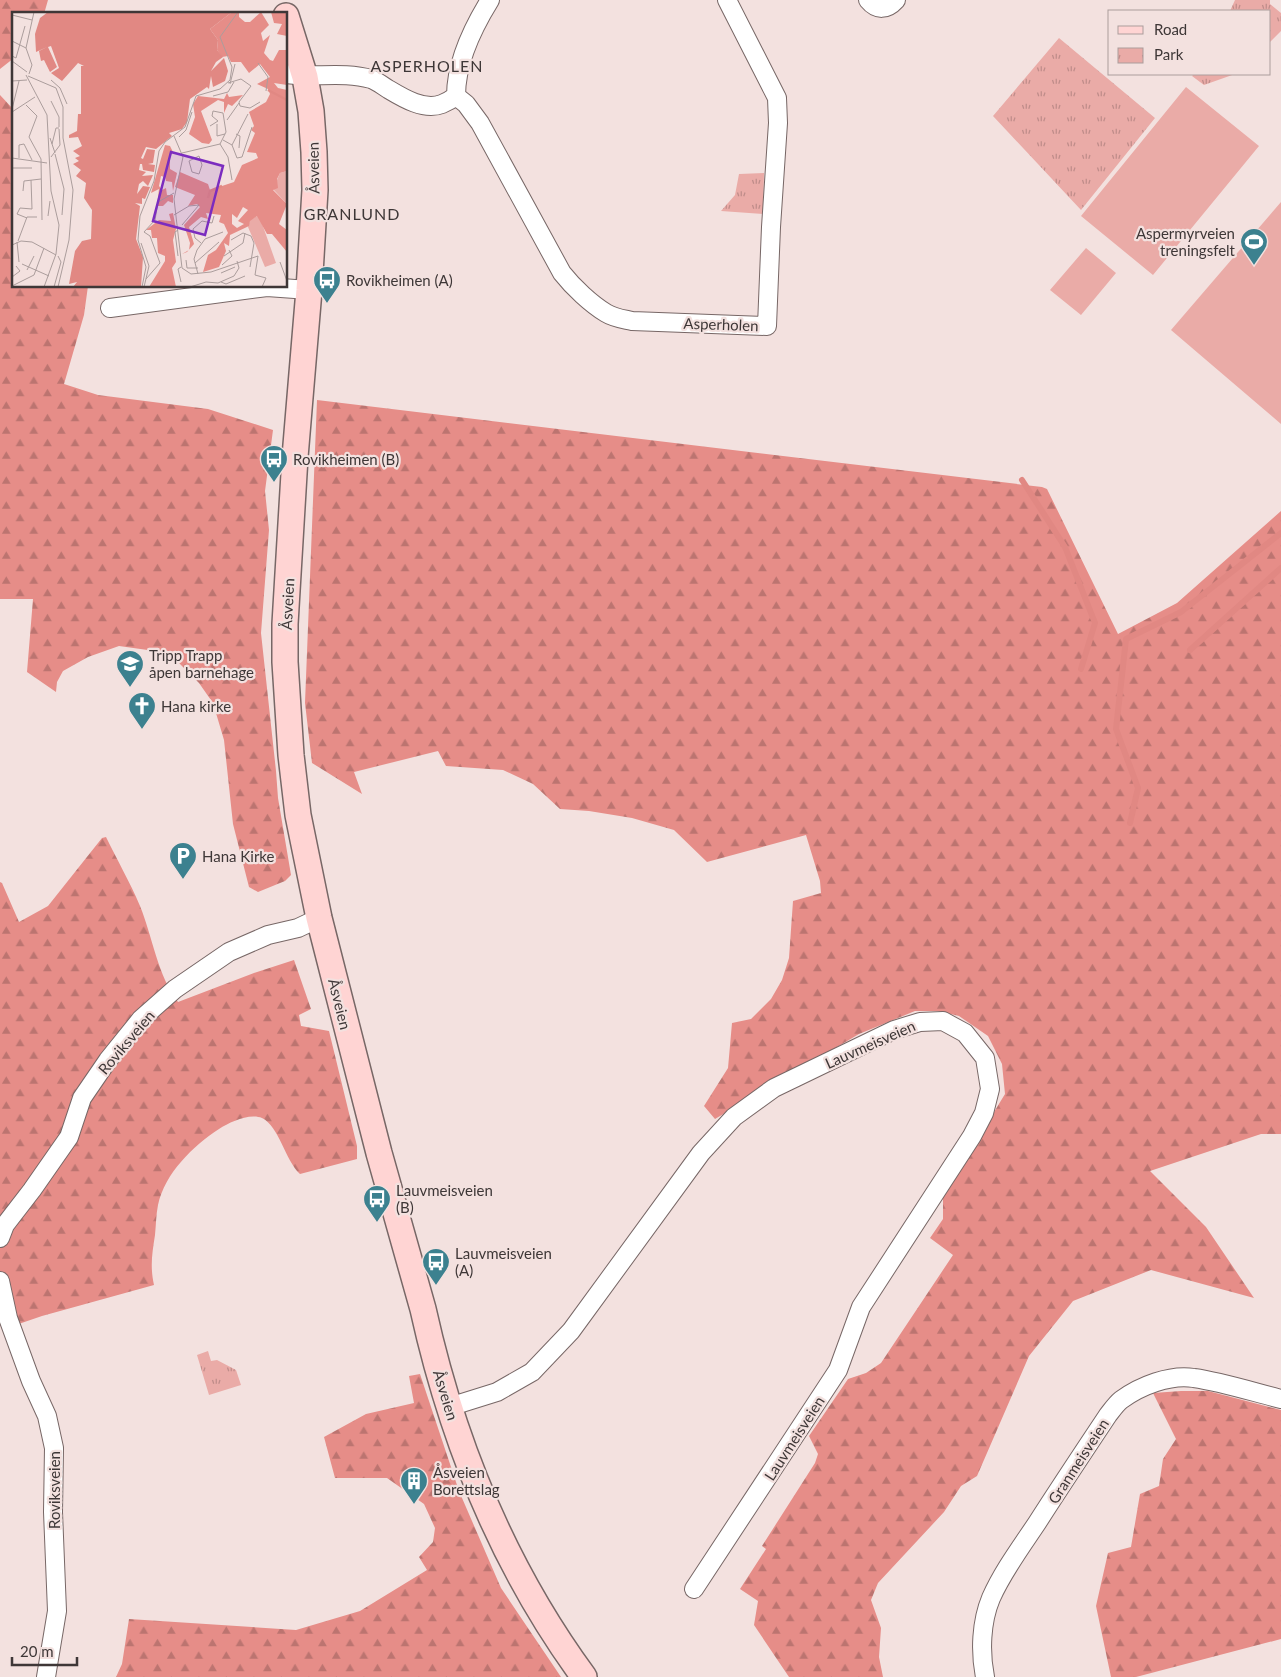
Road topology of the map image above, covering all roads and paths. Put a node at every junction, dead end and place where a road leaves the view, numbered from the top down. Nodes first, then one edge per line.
1 (280, 0) edge
2 (490, 0) edge
3 (727, 0) edge
4 (868, 0) edge
5 (896, 0) edge
6 (285, 12) edge
7 (288, 27) edge
8 (296, 76) edge
9 (456, 96) junction
10 (260, 288) edge
11 (281, 288) edge
12 (310, 290) junction
13 (110, 308) dead end
14 (319, 918) junction
15 (0, 1238) edge
16 (0, 1281) edge
17 (1281, 1399) edge
18 (449, 1407) junction
19 (694, 1589) dead end
20 (46, 1677) edge
21 (584, 1677) edge
22 (986, 1677) edge

1 - 6 street, Åsveien
2 - 9 street
3 - 9 street, Asperholen
4 - 5 street
7 - 8 street, Åsveien
8 - 9 street
8 - 12 street, Åsveien
10 - 13 street
11 - 12 street
12 - 14 street, Åsveien
14 - 15 street, Roviksveien
14 - 18 street, Åsveien
16 - 20 street, Roviksveien
17 - 22 street, Granmeisveien
18 - 19 street, Lauvmeisveien
18 - 21 street, Åsveien

